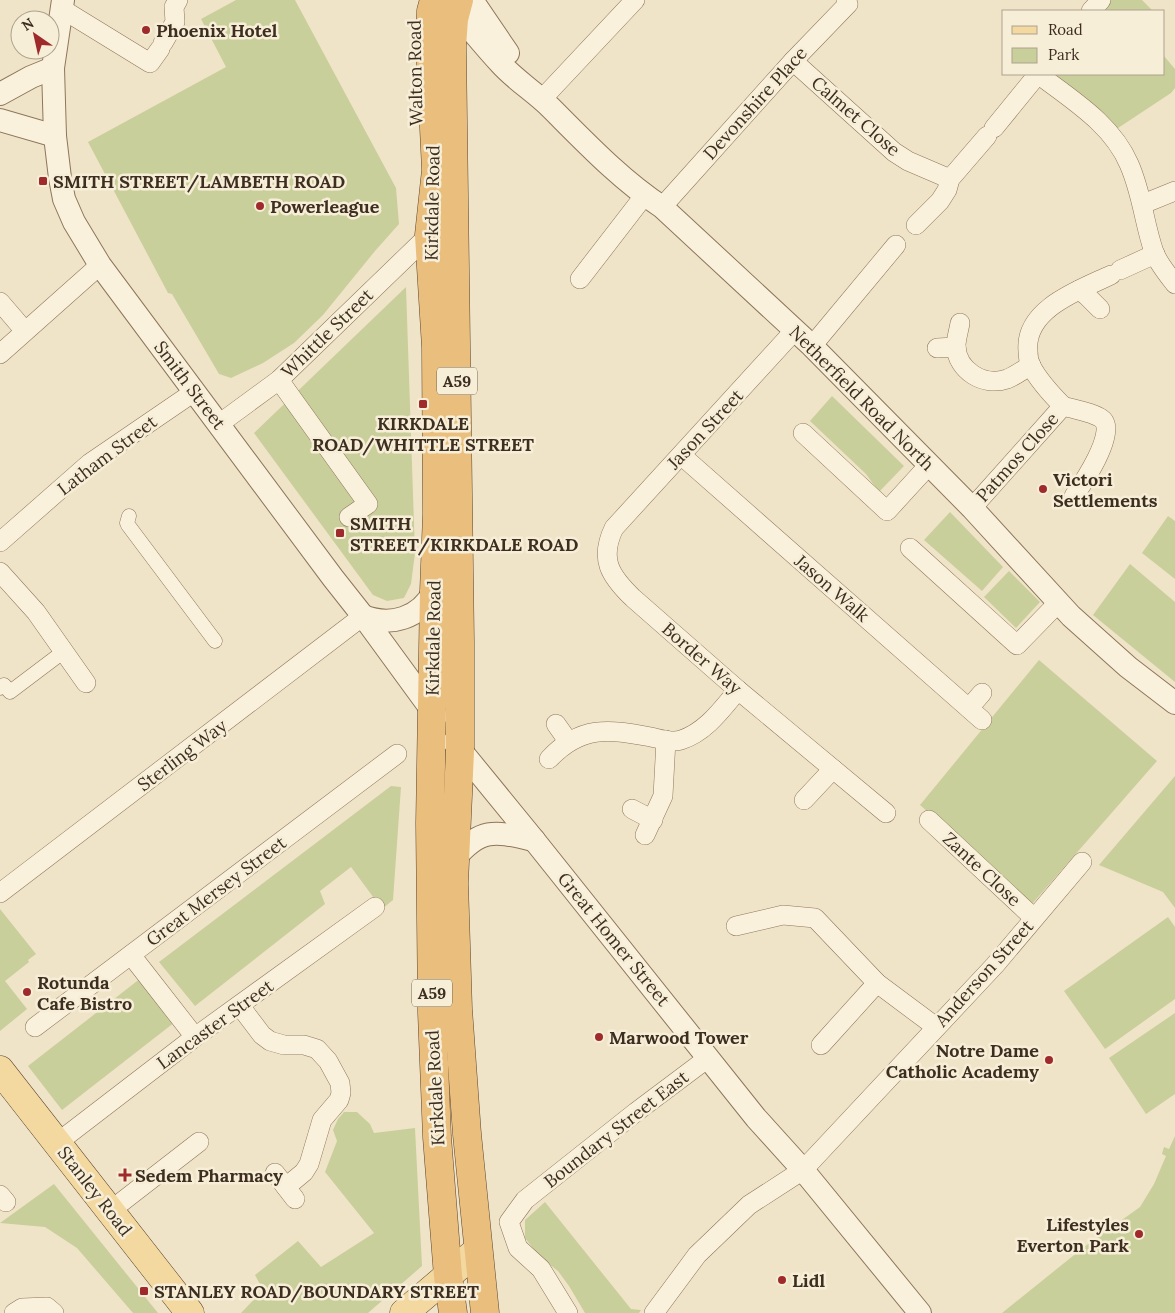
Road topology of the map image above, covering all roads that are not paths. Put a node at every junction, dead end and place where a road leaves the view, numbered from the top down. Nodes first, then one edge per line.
1 (178, 0) edge
2 (414, 0) edge
3 (635, 0) edge
4 (846, 0) edge
5 (1101, 0) edge
6 (454, 2) edge
7 (63, 4) edge
8 (1092, 10) edge
9 (793, 61) junction
10 (500, 63) junction
11 (53, 68) junction
12 (452, 73) junction
13 (1037, 75) edge
14 (1039, 75) edge
15 (0, 94) edge
16 (542, 99) junction
17 (0, 120) edge
18 (55, 136) junction
19 (950, 179) junction
20 (1175, 191) edge
21 (653, 201) junction
22 (1143, 204) junction
23 (916, 225) dead end
24 (428, 234) junction
25 (896, 245) dead end
26 (1155, 254) junction
27 (100, 265) junction
28 (580, 279) dead end
29 (1175, 284) edge
30 (1079, 290) junction
31 (3, 299) edge
32 (1100, 309) dead end
33 (960, 323) dead end
34 (24, 330) junction
35 (795, 330) junction
36 (812, 346) junction
37 (956, 347) junction
38 (937, 348) dead end
39 (0, 354) edge
40 (1031, 366) junction
41 (279, 380) junction
42 (194, 392) junction
43 (1063, 406) junction
44 (219, 424) junction
45 (803, 433) dead end
46 (681, 455) junction
47 (929, 465) junction
48 (1074, 496) dead end
49 (972, 508) junction
50 (129, 516) dead end
51 (349, 517) dead end
52 (614, 528) joint
53 (0, 542) edge
54 (910, 548) dead end
55 (0, 572) edge
56 (434, 591) junction
57 (1058, 603) junction
58 (363, 616) junction
59 (215, 641) dead end
60 (63, 652) junction
61 (86, 683) dead end
62 (0, 688) edge
63 (738, 690) junction
64 (982, 693) dead end
65 (1175, 703) edge
66 (432, 710) junction
67 (556, 724) dead end
68 (666, 740) junction
69 (568, 742) junction
70 (460, 751) junction
71 (397, 754) dead end
72 (549, 759) dead end
73 (833, 769) junction
74 (804, 800) dead end
75 (632, 809) dead end
76 (886, 813) dead end
77 (930, 820) dead end
78 (534, 840) junction
79 (455, 858) junction
80 (1082, 862) dead end
81 (0, 893) edge
82 (375, 907) dead end
83 (1034, 918) junction
84 (736, 926) dead end
85 (132, 955) junction
86 (877, 983) junction
87 (240, 1006) junction
88 (936, 1027) junction
89 (35, 1028) dead end
90 (195, 1037) junction
91 (821, 1045) dead end
92 (708, 1058) junction
93 (0, 1070) edge
94 (199, 1142) dead end
95 (57, 1143) junction
96 (802, 1170) junction
97 (285, 1186) dead end
98 (110, 1211) junction
99 (478, 1250) junction
100 (448, 1276) junction
101 (14, 1313) edge
102 (54, 1313) edge
103 (190, 1313) edge
104 (404, 1313) edge
105 (453, 1313) edge
106 (486, 1313) edge
107 (568, 1313) edge
108 (654, 1313) edge
109 (920, 1313) edge

1 - 7 street
2 - 24 highway, Walton Road / A59
3 - 16 street
4 - 9 street, Devonshire Place
5 - 8 street
6 - 10 street, Netherfield Road North
6 - 12 highway, Kirkdale Road / A59
6 - 16 street, Netherfield Road North
6 - 24 highway, Kirkdale Road / A59
7 - 11 street, Smith Street
9 - 19 street, Calmet Close
9 - 21 street, Devonshire Place
10 - 12 street, Netherfield Road North
10 - 16 street, Netherfield Road North
11 - 15 street
11 - 18 street, Smith Street
12 - 70 highway, Kirkdale Road / A59
13 - 19 street
14 - 22 street
16 - 21 street, Netherfield Road North
17 - 18 street
18 - 27 street, Smith Street
19 - 23 street
20 - 22 street
21 - 28 street, Devonshire Place
21 - 35 street, Netherfield Road North
22 - 26 street
24 - 41 street, Whittle Street
24 - 56 highway, Kirkdale Road / A59
25 - 36 street
26 - 29 street
26 - 30 street, Patmos Close
27 - 34 street
27 - 42 street, Smith Street
30 - 32 street
30 - 40 street, Patmos Close
31 - 34 street
33 - 37 street
34 - 39 street
35 - 36 street, Netherfield Road North
35 - 46 street, Jason Street
36 - 47 street, Netherfield Road North
37 - 38 street
37 - 40 street
40 - 43 street, Patmos Close
41 - 44 street, Whittle Street
41 - 51 street
42 - 44 street, Smith Street
42 - 53 street, Latham Street
43 - 48 street, Patmos Close
43 - 49 street, Patmos Close
44 - 58 street, Smith Street
45 - 47 street
46 - 52 street, Jason Street
46 - 64 street, Jason Walk
47 - 49 street, Netherfield Road North
49 - 57 street, Netherfield Road North
50 - 59 street
52 - 63 street, Border Way
54 - 57 street
55 - 60 street
56 - 58 street
56 - 66 highway, Kirkdale Road / A59
57 - 65 street, Netherfield Road North
58 - 66 street, Smith Street
58 - 81 street, Sterling Way
60 - 61 street
60 - 62 street
63 - 68 street
63 - 73 street, Border Way
66 - 70 street, Smith Street
66 - 100 highway, Kirkdale Road / A59
67 - 69 street
68 - 69 street
68 - 75 street
69 - 72 street
70 - 78 street, Great Homer Street
70 - 79 highway, Kirkdale Road / A59
71 - 85 street, Great Mersey Street
73 - 74 street
73 - 76 street, Border Way
77 - 83 street, Zante Close
78 - 79 street
78 - 92 street, Great Homer Street
79 - 99 highway, Kirkdale Road / A59
80 - 83 street, Anderson Street
82 - 87 street, Lancaster Street
83 - 88 street, Anderson Street
84 - 86 street
85 - 89 street, Great Mersey Street
85 - 90 street
86 - 88 street
86 - 91 street
87 - 90 street, Lancaster Street
87 - 97 street
88 - 96 street, Anderson Street
90 - 95 street, Lancaster Street
92 - 96 street, Great Homer Street
92 - 107 street, Boundary Street East
93 - 95 main road, Stanley Road
94 - 98 street
95 - 98 main road, Stanley Road
96 - 108 street, Anderson Street
96 - 109 street, Great Homer Street
98 - 103 main road, Stanley Road
99 - 100 main road
99 - 106 highway, A59
100 - 104 main road
100 - 105 highway, A59
101 - 102 street

